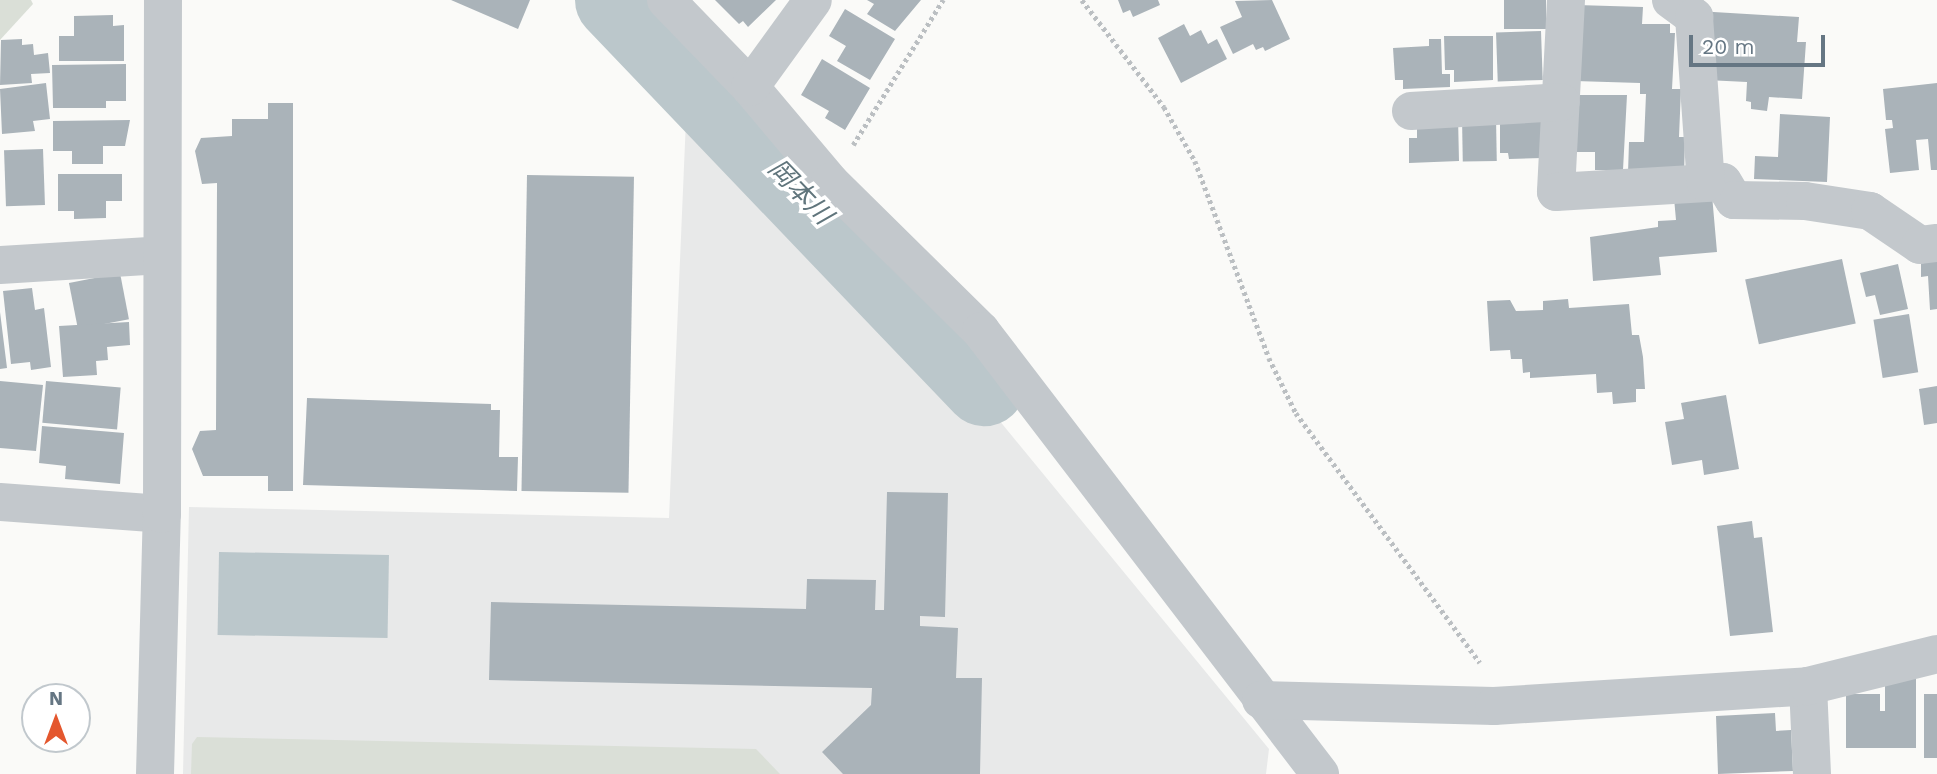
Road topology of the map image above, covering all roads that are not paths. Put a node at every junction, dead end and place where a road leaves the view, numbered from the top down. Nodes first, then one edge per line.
1 (163, 0) edge
2 (666, 0) edge
3 (813, 0) edge
4 (1566, 0) edge
5 (1671, 0) edge
6 (750, 87) junction
7 (1561, 102) junction
8 (1410, 111) dead end
9 (1706, 183) junction
10 (1937, 243) edge
11 (162, 255) junction
12 (0, 265) edge
13 (0, 502) edge
14 (162, 514) junction
15 (1937, 654) edge
16 (1808, 686) junction
17 (1261, 700) junction
18 (155, 774) edge
19 (1320, 774) edge
20 (1812, 774) edge

1 - 11 street
2 - 6 street
3 - 6 street
4 - 7 street
5 - 9 street
6 - 17 street
7 - 8 street
7 - 9 street
9 - 10 street
11 - 12 street
11 - 14 street
13 - 14 street
14 - 18 street
15 - 16 street
16 - 17 street
16 - 20 street
17 - 19 street

